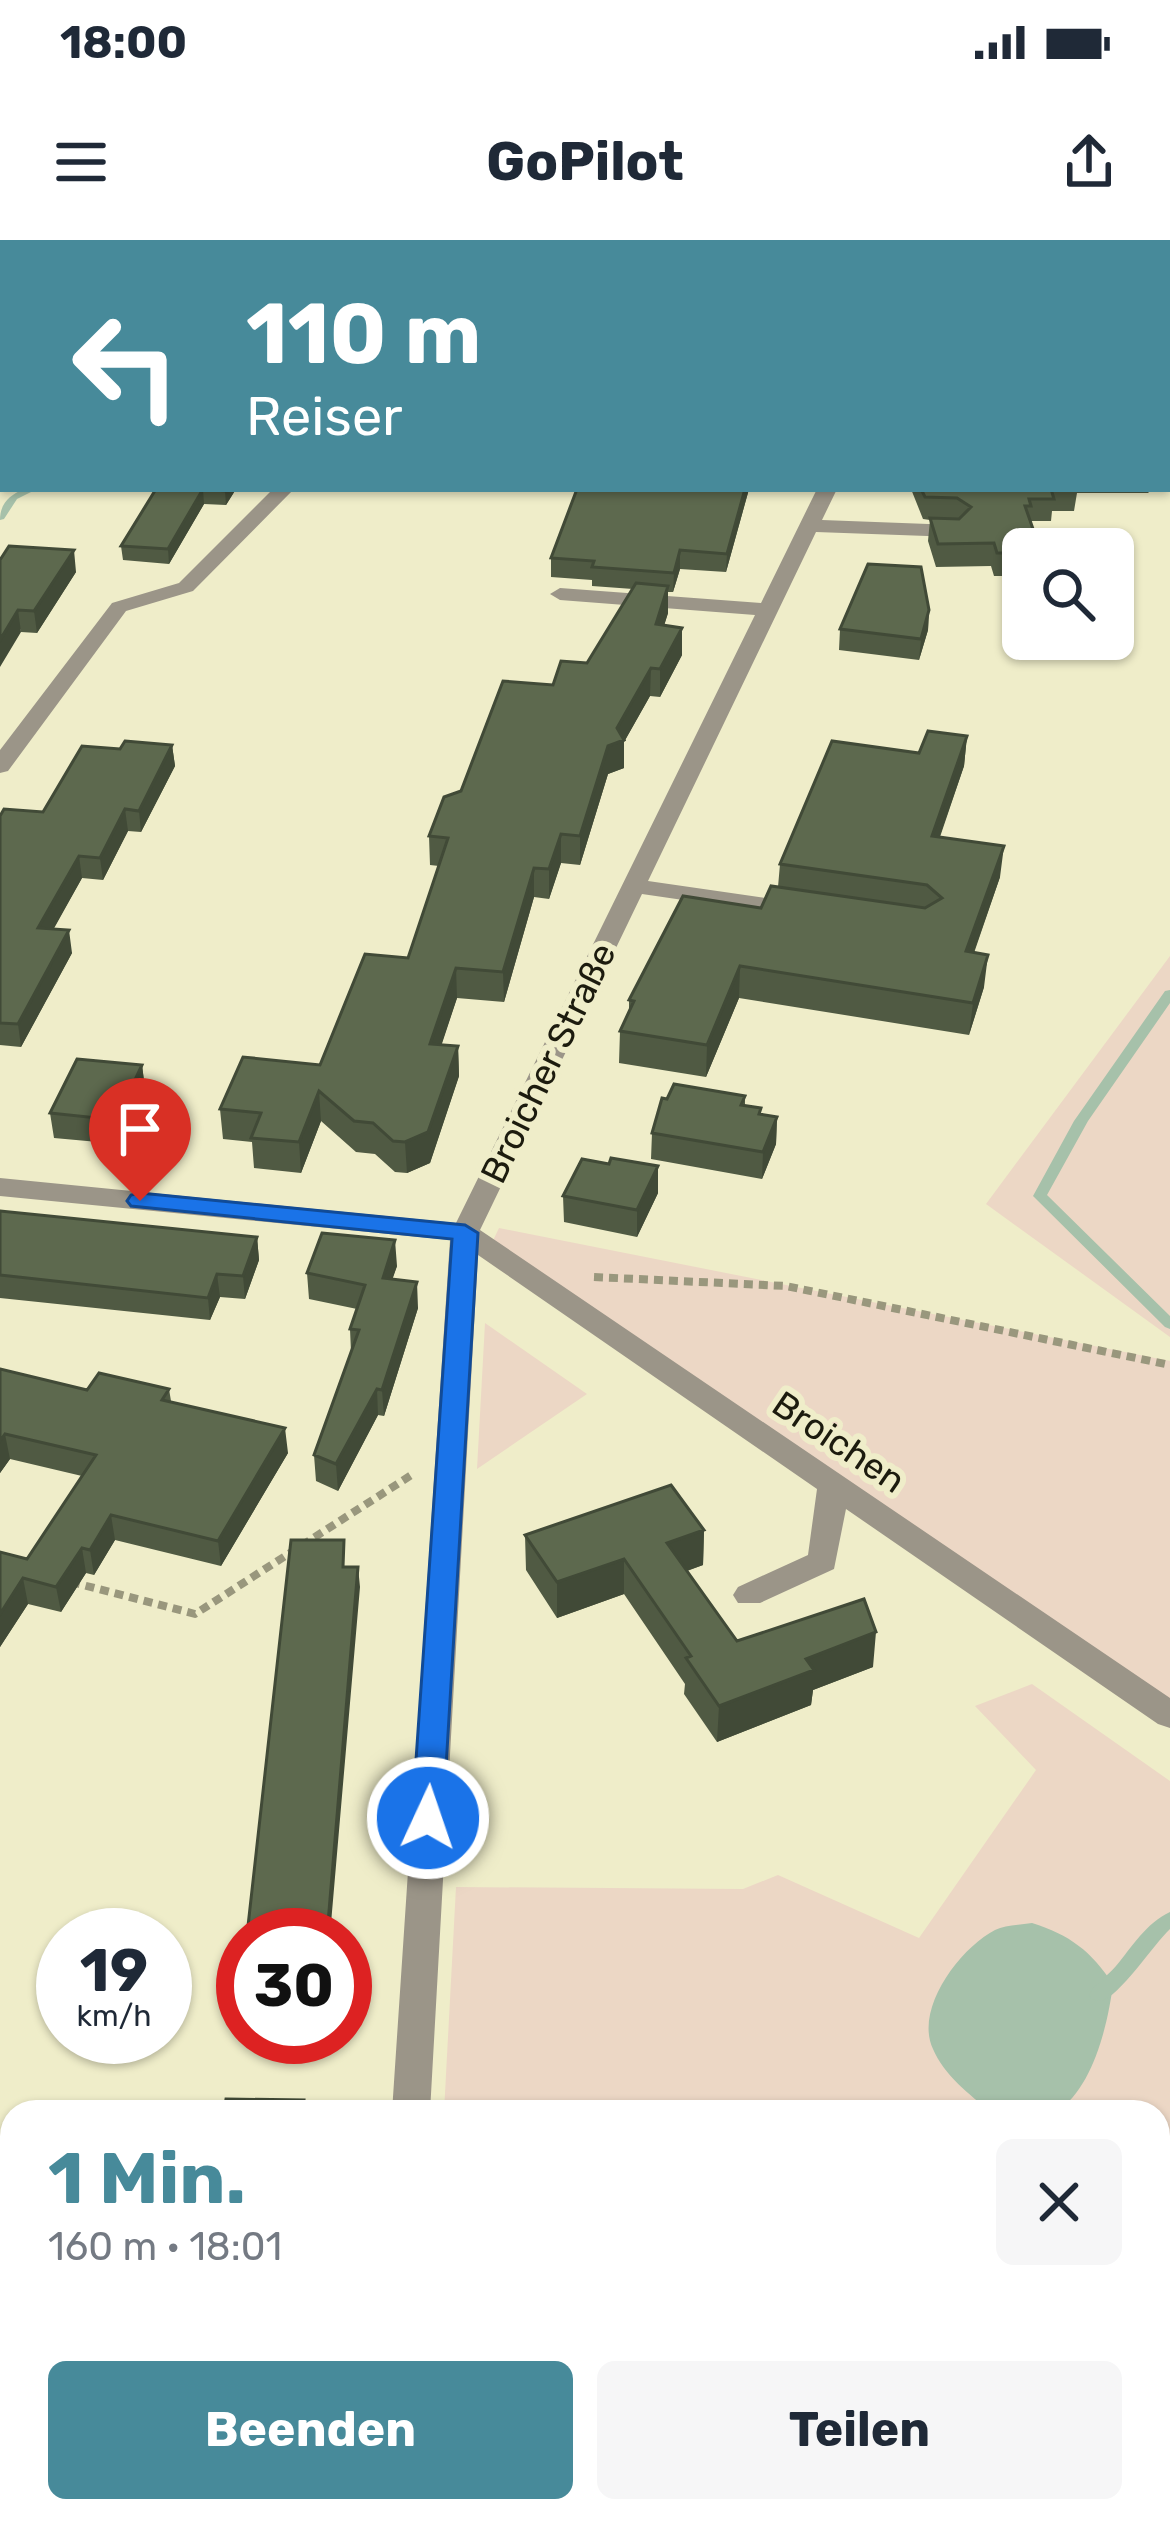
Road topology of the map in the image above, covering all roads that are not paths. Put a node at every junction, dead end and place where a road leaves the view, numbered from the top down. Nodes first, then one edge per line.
1 (281, 492) edge
2 (826, 492) edge
3 (809, 526) junction
4 (955, 531) edge
5 (560, 594) dead end
6 (768, 610) junction
7 (0, 766) edge
8 (634, 886) junction
9 (834, 915) edge
10 (0, 1187) edge
11 (465, 1233) junction
12 (833, 1484) junction
13 (749, 1595) dead end
14 (1170, 1715) edge
15 (412, 2100) edge

1 - 7 street
2 - 3 street, Broicher Straße
3 - 4 street
3 - 6 street, Broicher Straße
5 - 6 street
6 - 8 street, Broicher Straße
8 - 9 street
8 - 11 street, Broicher Straße
10 - 11 street
11 - 12 street, Broichen
11 - 15 street, Broicher Straße
12 - 13 street
12 - 14 street, Broichen

